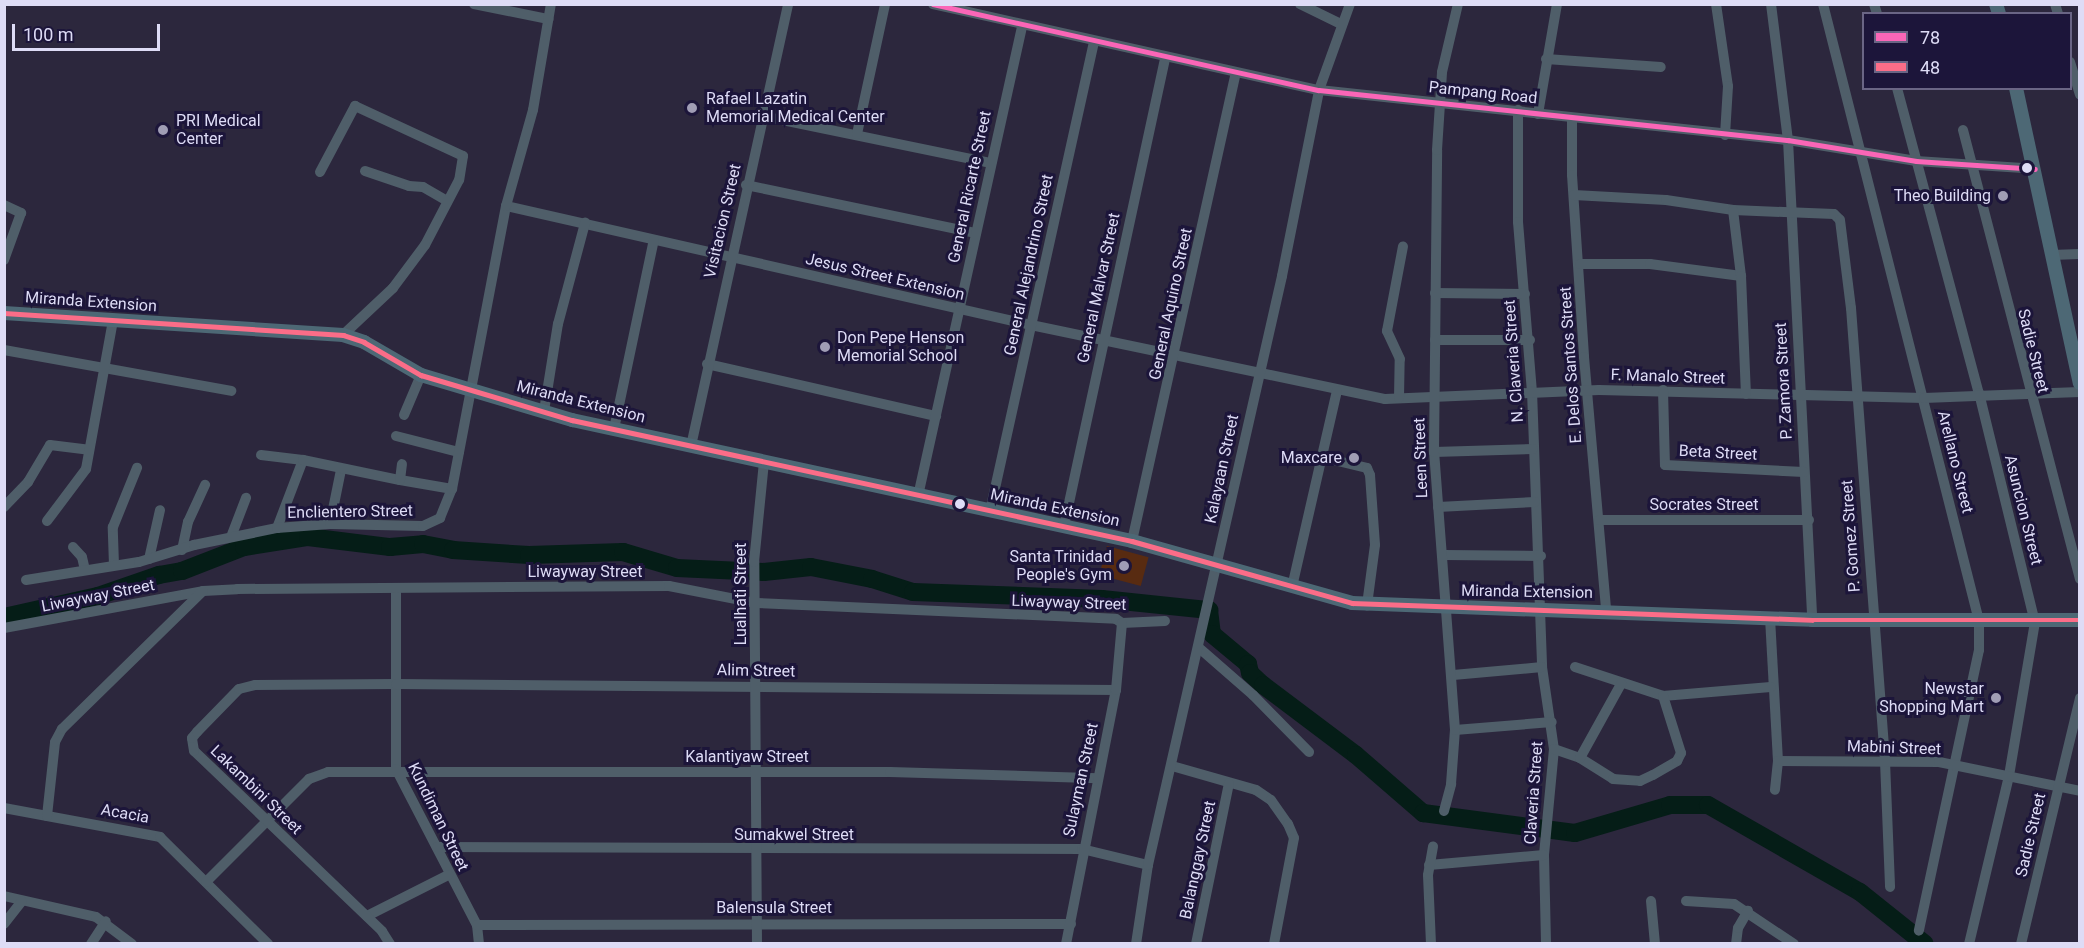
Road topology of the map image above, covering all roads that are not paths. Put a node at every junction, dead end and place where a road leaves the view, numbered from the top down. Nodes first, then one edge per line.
1 (474, 4) edge
2 (551, 4) edge
3 (788, 4) edge
4 (885, 4) edge
5 (933, 4) edge
6 (1300, 4) edge
7 (1350, 4) edge
8 (1458, 4) edge
9 (1557, 4) edge
10 (1716, 4) edge
11 (1771, 4) edge
12 (1823, 4) edge
13 (548, 19) junction
14 (1341, 24) junction
15 (1022, 25) junction
16 (1094, 41) junction
17 (1165, 57) junction
18 (1546, 59) junction
19 (1661, 67) dead end
20 (2072, 69) edge
21 (1236, 73) junction
22 (1318, 90) junction
23 (1898, 90) edge
24 (2016, 90) edge
25 (2079, 95) edge
26 (1439, 103) junction
27 (1518, 110) junction
28 (1538, 114) junction
29 (762, 117) junction
30 (1572, 118) junction
31 (1963, 130) dead end
32 (857, 134) junction
33 (1725, 135) junction
34 (1788, 140) junction
35 (1861, 154) junction
36 (1916, 161) junction
37 (991, 163) junction
38 (1973, 167) junction
39 (2035, 169) junction
40 (365, 171) dead end
41 (320, 172) dead end
42 (746, 185) junction
43 (1574, 195) junction
44 (447, 201) junction
45 (4, 205) edge
46 (507, 206) junction
47 (1733, 210) junction
48 (1789, 213) junction
49 (585, 223) junction
50 (976, 233) junction
51 (654, 240) junction
52 (1403, 246) dead end
53 (2079, 254) edge
54 (2051, 255) junction
55 (730, 258) junction
56 (4, 260) edge
57 (1580, 264) junction
58 (1740, 276) junction
59 (1435, 292) junction
60 (1524, 294) junction
61 (958, 309) junction
62 (4, 313) edge
63 (113, 320) junction
64 (1031, 325) junction
65 (343, 335) junction
66 (1103, 340) junction
67 (1435, 340) junction
68 (1530, 340) junction
69 (4, 350) edge
70 (1176, 356) junction
71 (707, 364) junction
72 (106, 368) junction
73 (1257, 373) junction
74 (421, 375) junction
75 (2079, 383) edge
76 (472, 390) junction
77 (1588, 390) junction
78 (1662, 390) junction
79 (1337, 391) junction
80 (1533, 391) junction
81 (231, 392) dead end
82 (2028, 392) junction
83 (2079, 392) edge
84 (1979, 393) junction
85 (1746, 394) junction
86 (1434, 396) junction
87 (1801, 397) junction
88 (1856, 397) junction
89 (1399, 398) junction
90 (1924, 398) junction
91 (544, 411) junction
92 (404, 415) dead end
93 (936, 417) junction
94 (614, 429) junction
95 (396, 436) dead end
96 (691, 446) junction
97 (1533, 449) junction
98 (89, 450) junction
99 (459, 452) junction
100 (1434, 452) junction
101 (261, 455) dead end
102 (1321, 457) junction
103 (303, 460) junction
104 (764, 461) junction
105 (402, 464) dead end
106 (137, 468) dead end
107 (341, 470) junction
108 (1804, 472) junction
109 (399, 480) junction
110 (205, 485) dead end
111 (452, 489) junction
112 (918, 496) junction
113 (246, 498) dead end
114 (1535, 502) junction
115 (4, 507) edge
116 (1438, 507) junction
117 (160, 510) dead end
118 (990, 511) junction
119 (1599, 520) junction
120 (1809, 520) junction
121 (47, 521) dead end
122 (330, 524) junction
123 (1064, 526) junction
124 (277, 528) junction
125 (231, 537) junction
126 (1132, 541) junction
127 (73, 547) dead end
128 (182, 550) junction
129 (1444, 555) junction
130 (1541, 556) junction
131 (149, 559) junction
132 (114, 565) junction
133 (1217, 565) junction
134 (85, 570) junction
135 (2079, 579) edge
136 (26, 580) dead end
137 (1292, 587) junction
138 (396, 589) junction
139 (203, 591) junction
140 (756, 603) junction
141 (1366, 605) junction
142 (1447, 608) junction
143 (1542, 609) junction
144 (1606, 610) junction
145 (1770, 618) junction
146 (1872, 619) junction
147 (1812, 620) junction
148 (2079, 620) edge
149 (1165, 621) dead end
150 (1979, 621) junction
151 (2036, 622) junction
152 (1122, 623) junction
153 (4, 628) edge
154 (1198, 647) junction
155 (1542, 667) junction
156 (1575, 667) dead end
157 (1453, 675) junction
158 (396, 684) junction
159 (1621, 684) junction
160 (756, 685) junction
161 (1771, 687) junction
162 (1116, 690) junction
163 (1663, 696) junction
164 (2079, 698) edge
165 (1552, 722) junction
166 (1455, 730) junction
167 (1554, 749) junction
168 (1310, 752) dead end
169 (1580, 758) junction
170 (1886, 760) junction
171 (1778, 761) junction
172 (1172, 766) junction
173 (1956, 767) junction
174 (396, 769) junction
175 (755, 772) junction
176 (2009, 776) junction
177 (1098, 778) junction
178 (1229, 783) junction
179 (2057, 788) junction
180 (1775, 790) dead end
181 (2079, 791) edge
182 (4, 808) edge
183 (1444, 811) dead end
184 (47, 816) junction
185 (269, 822) junction
186 (1433, 846) dead end
187 (437, 847) junction
188 (1082, 849) junction
189 (755, 850) junction
190 (1544, 855) junction
191 (1148, 865) junction
192 (1429, 865) junction
193 (448, 875) junction
194 (206, 882) junction
195 (1890, 887) dead end
196 (4, 896) edge
197 (1686, 900) dead end
198 (22, 901) junction
199 (1651, 901) dead end
200 (1748, 911) junction
201 (367, 916) junction
202 (106, 921) junction
203 (757, 922) junction
204 (4, 924) edge
205 (1071, 924) junction
206 (477, 925) junction
207 (1919, 931) dead end
208 (91, 944) edge
209 (132, 944) edge
210 (268, 944) edge
211 (390, 944) edge
212 (479, 944) edge
213 (757, 944) edge
214 (1066, 944) edge
215 (1136, 944) edge
216 (1196, 944) edge
217 (1274, 944) edge
218 (1431, 944) edge
219 (1546, 944) edge
220 (1654, 944) edge
221 (1736, 944) edge
222 (1794, 944) edge
223 (1969, 944) edge
224 (2021, 944) edge

1 - 13 street
2 - 13 street, Enclientero Street
3 - 29 street, Visitacion Street
4 - 32 street
5 - 15 street, Pampang Road
6 - 14 street
7 - 14 street, Kalayaan Street
8 - 26 street, Leen Street
9 - 18 street
10 - 33 street
11 - 34 street
12 - 35 street, Arellano Street
13 - 46 street, Enclientero Street
14 - 22 street, Kalayaan Street
15 - 16 street, Pampang Road
15 - 37 street, General Ricarte Street
16 - 17 street, Pampang Road
16 - 64 street, General Alejandrino Street
17 - 21 street, Pampang Road
17 - 66 street, General Malvar Street
18 - 19 street
18 - 28 street
20 - 25 street
21 - 22 street, Pampang Road
21 - 70 street, General Aquino Street
22 - 26 street, Pampang Road
22 - 73 street, Kalayaan Street
23 - 36 street, Asuncion Street
24 - 39 main road
26 - 27 street, Pampang Road
26 - 59 street, Leen Street
27 - 28 street, Pampang Road
27 - 60 street, N. Claveria Street
28 - 30 street, Pampang Road
29 - 32 street
29 - 42 street, Visitacion Street
30 - 33 street, Pampang Road
30 - 43 street, E. Delos Santos Street
31 - 38 street, Sadie Street
32 - 37 street
33 - 34 street, Pampang Road
34 - 35 street, Pampang Road
34 - 48 street, P. Zamora Street
35 - 36 street, Pampang Road
35 - 90 street, Arellano Street
36 - 38 street, Pampang Road
36 - 84 street, Asuncion Street
37 - 50 street, General Ricarte Street
38 - 39 street, Pampang Road
38 - 82 street, Sadie Street
39 - 54 main road
40 - 44 street
41 - 44 street
42 - 50 street
42 - 55 street, Visitacion Street
43 - 47 street
43 - 57 street, E. Delos Santos Street
44 - 65 street
45 - 56 street
46 - 49 street, Jesus Street Extension
46 - 76 street, Enclientero Street
47 - 48 street
47 - 58 street
48 - 87 street, P. Zamora Street
48 - 88 street, P. Gomez Street
49 - 51 street, Jesus Street Extension
49 - 91 street
50 - 61 street, General Ricarte Street
51 - 55 street, Jesus Street Extension
51 - 94 street
52 - 89 street
53 - 54 street
54 - 75 main road
55 - 61 street, Jesus Street Extension
55 - 71 street, Visitacion Street
57 - 58 street
57 - 77 street, E. Delos Santos Street
58 - 85 street
59 - 60 street
59 - 67 street, Leen Street
60 - 68 street, N. Claveria Street
61 - 64 street, Jesus Street Extension
61 - 93 street, General Ricarte Street
62 - 63 main road, Miranda Extension
63 - 65 main road, Miranda Extension
63 - 72 street
64 - 66 street, Jesus Street Extension
64 - 118 street, General Alejandrino Street
65 - 74 main road, Miranda Extension
66 - 70 street, Jesus Street Extension
66 - 123 street, General Malvar Street
67 - 68 street
67 - 86 street, Leen Street
68 - 80 street, N. Claveria Street
69 - 72 street
70 - 73 street, Jesus Street Extension
70 - 126 street, General Aquino Street
71 - 93 street
71 - 96 street, Visitacion Street
72 - 81 street
72 - 98 street
73 - 79 street, F. Manalo Street
73 - 133 street, Kalayaan Street
74 - 76 main road, Miranda Extension
74 - 92 street
76 - 91 main road, Miranda Extension
76 - 99 street, Enclientero Street
77 - 78 street, F. Manalo Street
77 - 80 street, F. Manalo Street
77 - 119 street, E. Delos Santos Street
78 - 85 street, F. Manalo Street
78 - 108 street, Beta Street
79 - 89 street, F. Manalo Street
79 - 102 street
80 - 86 street, F. Manalo Street
80 - 97 street, N. Claveria Street
82 - 83 street, F. Manalo Street
82 - 84 street, F. Manalo Street
82 - 135 street, Sadie Street
84 - 90 street, F. Manalo Street
84 - 151 street, Asuncion Street
85 - 87 street, F. Manalo Street
86 - 89 street, F. Manalo Street
86 - 100 street, Leen Street
87 - 88 street, F. Manalo Street
87 - 108 street, P. Zamora Street
88 - 90 street, F. Manalo Street
88 - 146 street, P. Gomez Street
90 - 150 street, Arellano Street
91 - 94 main road, Miranda Extension
93 - 112 street, General Ricarte Street
94 - 96 main road, Miranda Extension
95 - 99 street
96 - 104 main road, Miranda Extension
97 - 100 street
97 - 114 street, N. Claveria Street
98 - 115 street
98 - 121 street
99 - 111 street, Enclientero Street
100 - 116 street, Leen Street
101 - 103 street
102 - 137 street
102 - 141 street
103 - 107 street
103 - 124 street
104 - 112 main road, Miranda Extension
104 - 140 street, Lualhati Street
105 - 109 street
106 - 132 street
107 - 109 street
107 - 122 street
108 - 120 street, P. Zamora Street
109 - 111 street
110 - 128 street
111 - 122 street, Enclientero Street
112 - 118 main road, Miranda Extension
113 - 125 street
114 - 116 street
114 - 130 street, N. Claveria Street
116 - 129 street, Leen Street
117 - 131 street
118 - 123 main road, Miranda Extension
119 - 120 street, Socrates Street
119 - 144 street, E. Delos Santos Street
120 - 147 street, P. Zamora Street
122 - 124 street, Enclientero Street
123 - 126 main road, Miranda Extension
124 - 125 street, Enclientero Street
125 - 128 street, Enclientero Street
126 - 133 main road, Miranda Extension
127 - 134 street
128 - 131 street, Enclientero Street
129 - 130 street
129 - 142 street, Leen Street
130 - 143 street, N. Claveria Street
131 - 132 street, Enclientero Street
132 - 134 street, Enclientero Street
133 - 137 main road, Miranda Extension
133 - 154 street, Kalayaan Street
134 - 136 street, Enclientero Street
137 - 141 main road, Miranda Extension
138 - 139 street, Liwayway Street
138 - 140 street, Liwayway Street
138 - 158 street, Kundiman Street
139 - 153 street, Liwayway Street
139 - 184 street
140 - 152 street, Liwayway Street
140 - 160 street, Lualhati Street
141 - 142 main road, Miranda Extension
142 - 143 main road, Miranda Extension
142 - 157 street, Leen Street
143 - 144 main road, Miranda Extension
143 - 155 street, Claveria Street
144 - 145 main road, Miranda Extension
145 - 147 main road, Miranda Extension
145 - 161 street
146 - 147 main road, Miranda Extension
146 - 150 main road, Miranda Extension
146 - 170 street, P. Gomez Street
148 - 151 main road, Miranda Extension
149 - 152 street, Liwayway Street
150 - 151 main road, Miranda Extension
150 - 173 street, Arellano Street
151 - 176 street, Asuncion Street
152 - 162 street, Sulayman Street
154 - 168 street
154 - 172 street, Kalayaan Street
155 - 157 street
155 - 165 street, Claveria Street
156 - 159 street
157 - 166 street, Leen Street
158 - 160 street, Alim Street
158 - 174 street, Kundiman Street
158 - 185 street, Lakambini Street
159 - 163 street
159 - 169 street
160 - 162 street, Alim Street
160 - 175 street, Lualhati Street
161 - 163 street
161 - 171 street
162 - 177 street, Sulayman Street
163 - 169 street
164 - 179 street, Sadie Street
165 - 166 street
165 - 167 street, Claveria Street
166 - 183 street, Leen Street
167 - 169 street
167 - 190 street, Claveria Street
170 - 171 street, Mabini Street
170 - 173 street, Mabini Street
170 - 195 street, P. Gomez Street
171 - 180 street
172 - 178 street
172 - 191 street, Kalayaan Street
173 - 176 street, Mabini Street
173 - 207 street, Arellano Street
174 - 175 street, Kalantiyaw Street
174 - 185 street, Kalantiyaw Street
174 - 187 street, Kundiman Street
175 - 177 street, Kalantiyaw Street
175 - 189 street, Lualhati Street
176 - 179 street, Mabini Street
176 - 223 street, Asuncion Street
177 - 188 street, Sulayman Street
178 - 216 street, Balanggay Street
178 - 217 street
179 - 181 street, Mabini Street
179 - 224 street, Sadie Street
182 - 184 street, Acacia
184 - 194 street, Acacia
185 - 194 street, Kalantiyaw Street
185 - 201 street, Lakambini Street
186 - 192 street
187 - 189 street, Sumakwel Street
187 - 193 street, Kundiman Street
188 - 189 street, Sumakwel Street
188 - 191 street, Sumakwel Street
188 - 205 street, Sulayman Street
189 - 203 street, Lualhati Street
190 - 192 street
190 - 219 street, Claveria Street
191 - 215 street, Kalayaan Street
192 - 218 street
193 - 201 street
193 - 206 street, Kundiman Street
194 - 210 street, Acacia
196 - 198 street
197 - 200 street
198 - 202 street
198 - 204 street
199 - 220 street
200 - 221 street
200 - 222 street
201 - 211 street, Lakambini Street
202 - 208 street
202 - 209 street
203 - 205 street, Balensula Street
203 - 206 street, Balensula Street
203 - 213 street, Lualhati Street
205 - 214 street, Sulayman Street
206 - 212 street, Kundiman Street

